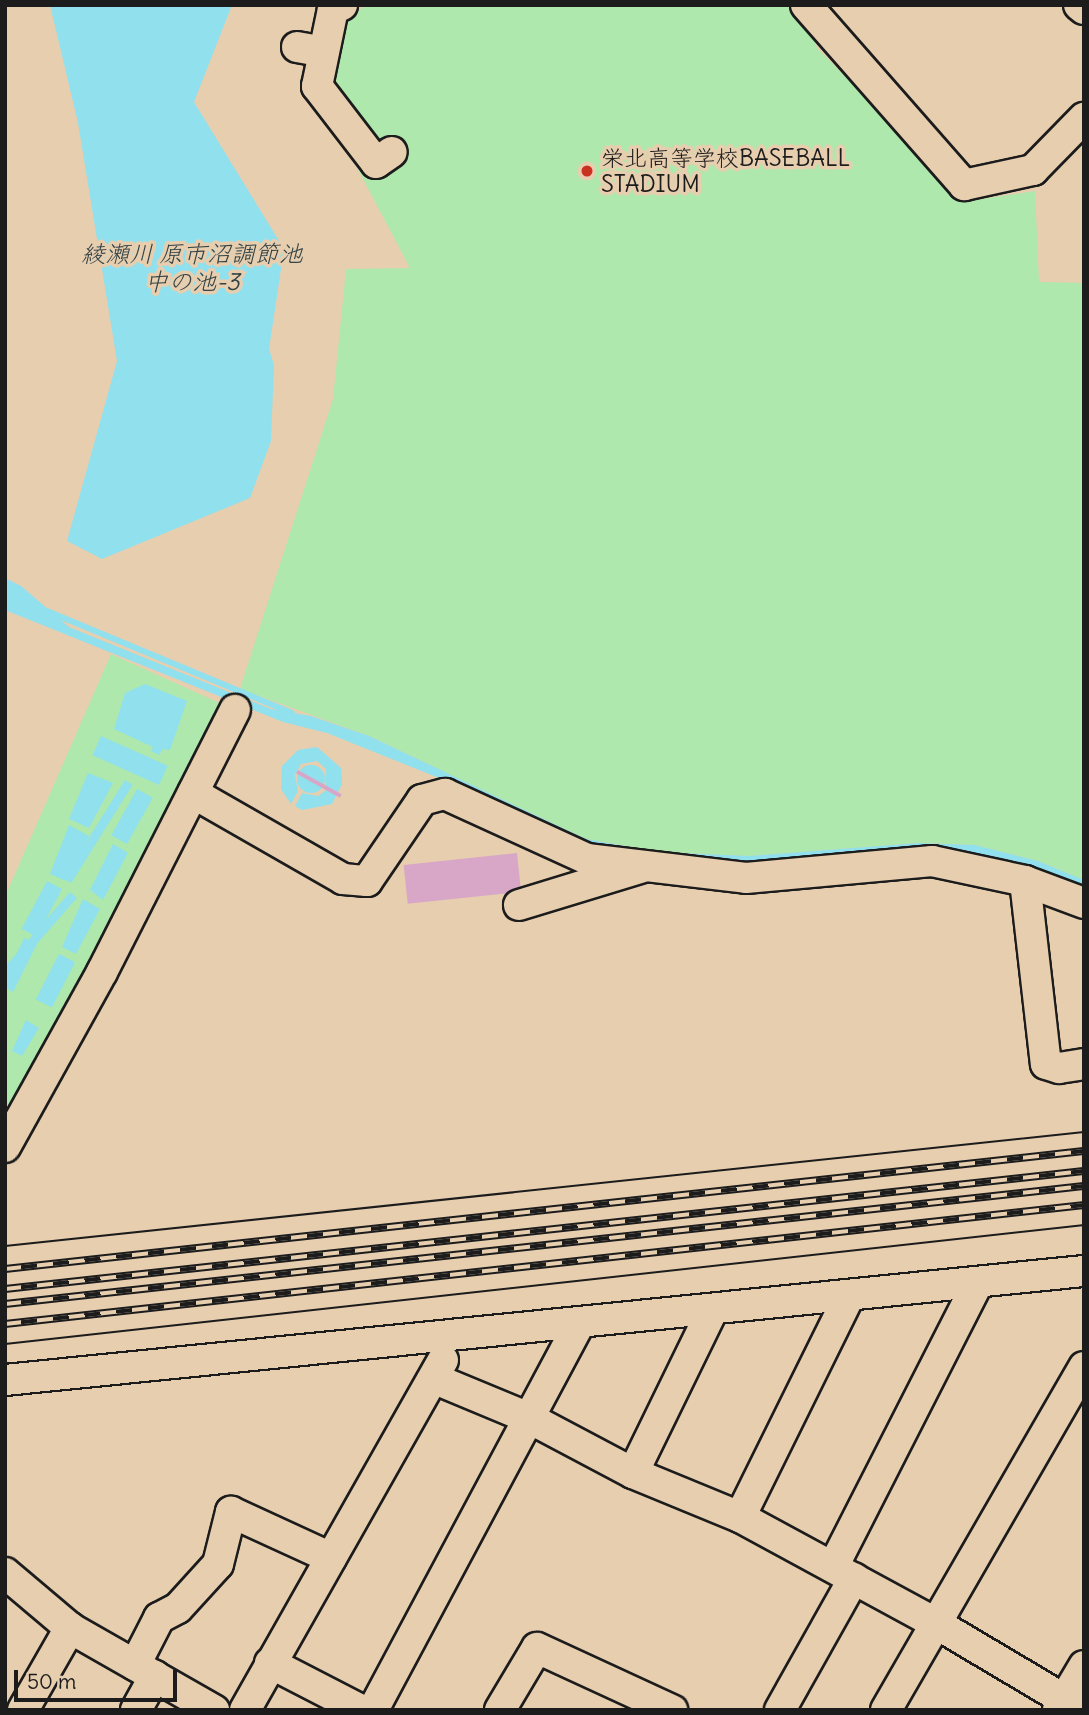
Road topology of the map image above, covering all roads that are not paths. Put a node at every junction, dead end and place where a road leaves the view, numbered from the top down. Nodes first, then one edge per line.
1 (341, 5) edge
2 (806, 5) edge
3 (1079, 5) edge
4 (1084, 9) edge
5 (1084, 118) edge
6 (392, 152) dead end
7 (235, 710) dead end
8 (193, 793) junction
9 (650, 865) junction
10 (1025, 881) junction
11 (1084, 903) edge
12 (519, 905) dead end
13 (1084, 1064) edge
14 (5, 1147) edge
15 (1084, 1271) edge
16 (978, 1283) junction
17 (849, 1296) junction
18 (713, 1309) junction
19 (580, 1323) junction
20 (454, 1336) junction
21 (1084, 1367) edge
22 (435, 1379) junction
23 (5, 1380) edge
24 (529, 1418) junction
25 (633, 1473) junction
26 (740, 1517) junction
27 (331, 1558) junction
28 (844, 1572) junction
29 (5, 1573) edge
30 (937, 1624) junction
31 (70, 1628) junction
32 (270, 1663) junction
33 (1084, 1666) edge
34 (145, 1670) junction
35 (1068, 1706) edge
36 (23, 1710) edge
37 (136, 1710) edge
38 (214, 1710) edge
39 (245, 1710) edge
40 (361, 1710) edge
41 (373, 1710) edge
42 (500, 1710) edge
43 (670, 1710) edge
44 (780, 1710) edge
45 (886, 1710) edge

1 - 6 street
2 - 5 street
3 - 4 street
7 - 8 street
8 - 9 street
8 - 14 street
9 - 10 street
9 - 12 street
10 - 11 street
10 - 13 street
15 - 16 street
16 - 17 street
16 - 28 street
17 - 18 street
17 - 26 street
18 - 19 street
18 - 25 street
19 - 20 street
19 - 24 street
20 - 22 street
20 - 23 street
21 - 30 street
22 - 24 street
22 - 27 street
24 - 25 street
24 - 41 street
25 - 26 street
26 - 28 street
27 - 32 street
27 - 34 street
28 - 30 street
28 - 44 street
29 - 31 street
30 - 35 street
30 - 45 street
31 - 34 street
31 - 36 street
32 - 39 street
32 - 40 street
33 - 35 street
34 - 37 street
34 - 38 street
42 - 43 street

